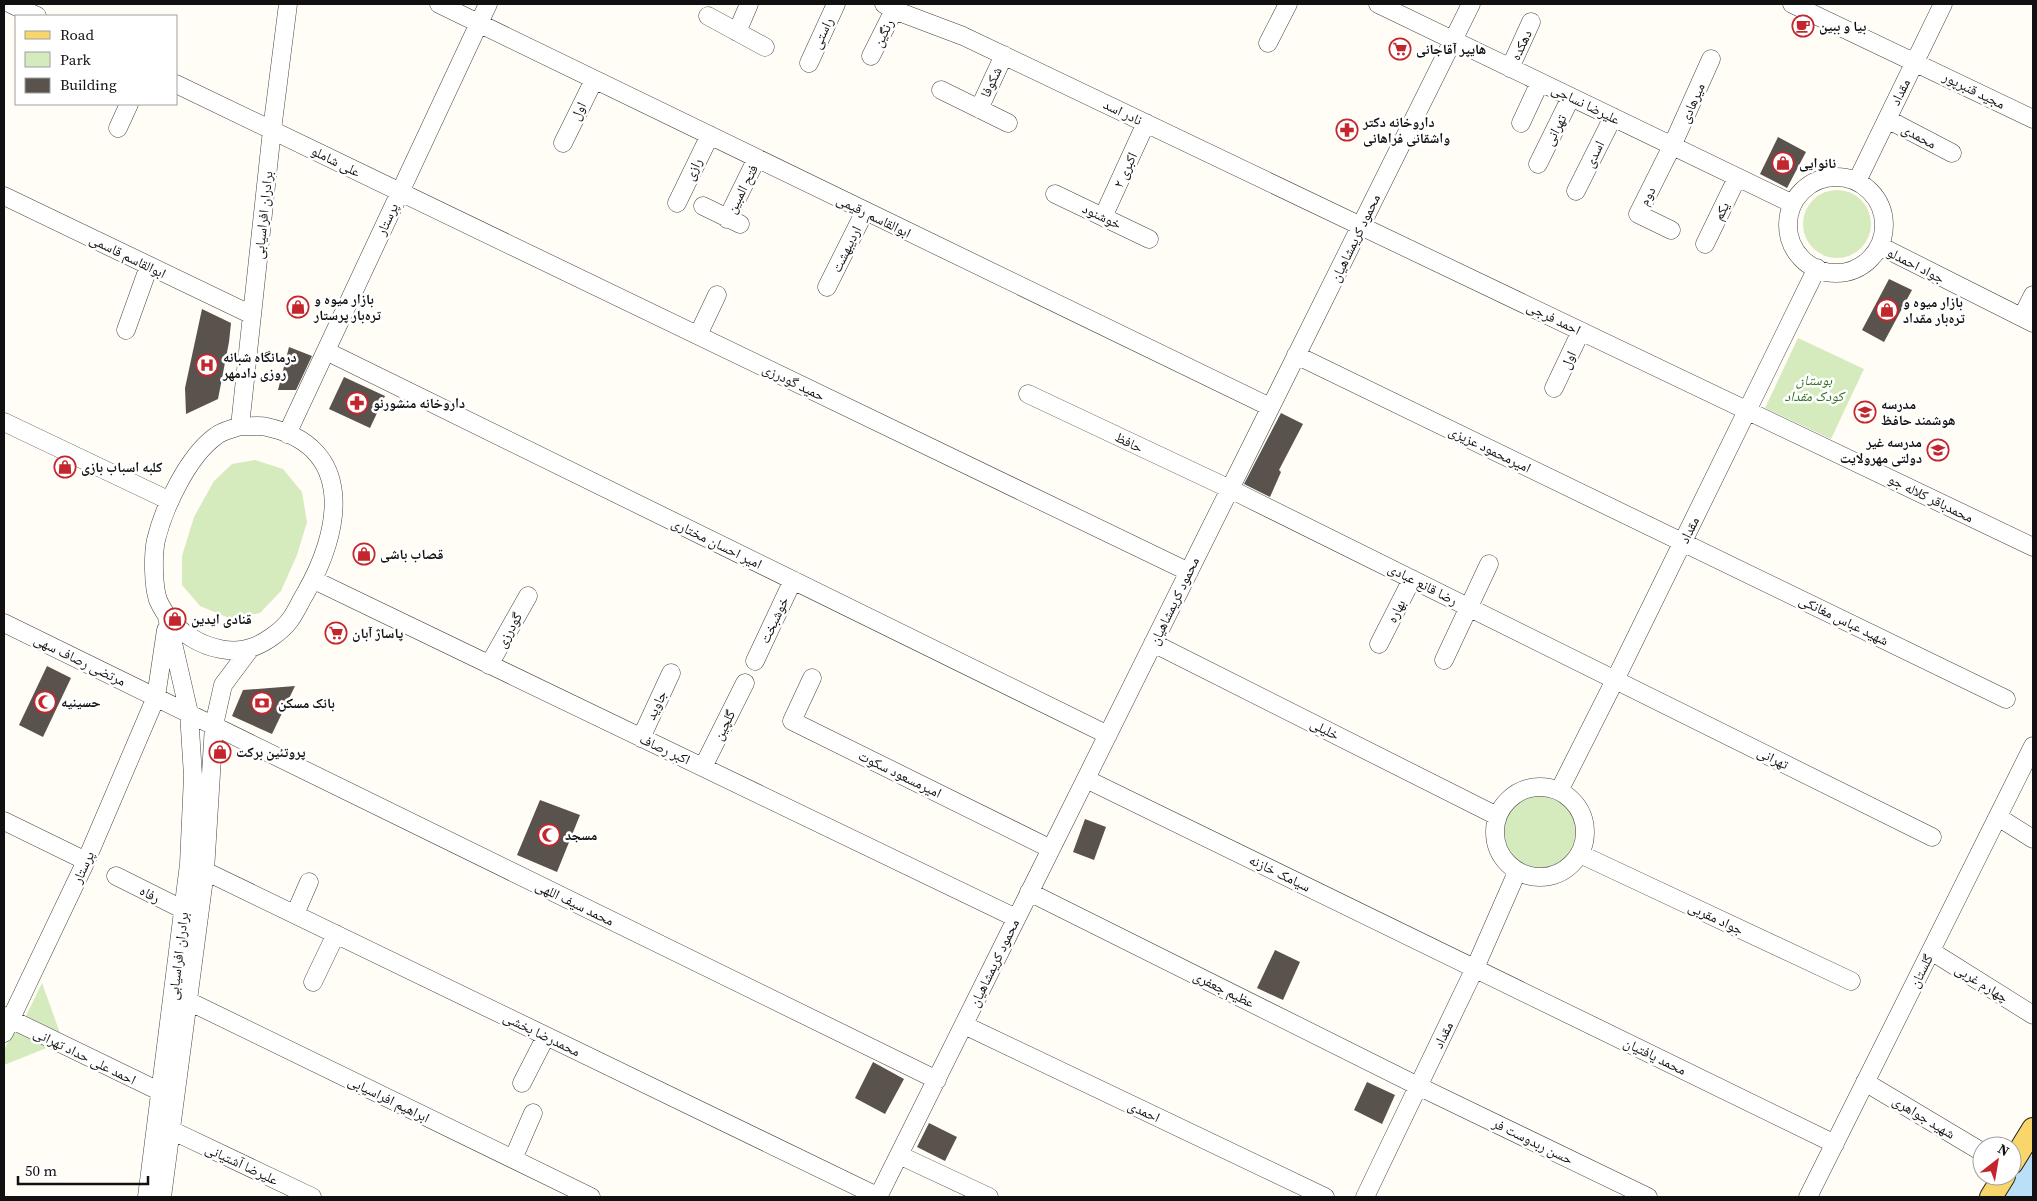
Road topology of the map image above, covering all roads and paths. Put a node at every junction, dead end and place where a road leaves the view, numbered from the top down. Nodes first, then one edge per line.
1 (11, 4) edge
2 (288, 4) edge
3 (439, 4) edge
4 (488, 4) edge
5 (749, 4) edge
6 (836, 4) edge
7 (1288, 4) edge
8 (1378, 4) edge
9 (1471, 4) edge
10 (1792, 4) edge
11 (1943, 4) edge
12 (889, 7) edge
13 (35, 15) edge
14 (708, 16) dead end
15 (1531, 22) dead end
16 (479, 23) junction
17 (737, 32) junction
18 (1453, 40) junction
19 (1268, 43) dead end
20 (765, 47) dead end
21 (1004, 55) junction
22 (871, 56) dead end
23 (1711, 59) dead end
24 (1915, 62) junction
25 (809, 63) dead end
26 (1510, 68) junction
27 (594, 80) junction
28 (1540, 82) junction
29 (178, 85) edge
30 (941, 90) dead end
31 (1571, 97) junction
32 (129, 105) edge
33 (979, 108) junction
34 (1612, 117) junction
35 (2033, 118) edge
36 (1887, 119) junction
37 (1008, 123) dead end
38 (1146, 123) junction
39 (1521, 123) dead end
40 (118, 128) dead end
41 (272, 130) junction
42 (710, 135) junction
43 (563, 142) dead end
44 (1672, 146) junction
45 (1952, 153) dead end
46 (758, 158) junction
47 (1538, 164) dead end
48 (1737, 178) junction
49 (1856, 181) junction
50 (1576, 191) dead end
51 (400, 192) junction
52 (1055, 194) dead end
53 (4, 196) edge
54 (677, 203) dead end
55 (1793, 204) junction
56 (703, 206) dead end
57 (864, 211) junction
58 (1103, 217) junction
59 (1361, 226) junction
60 (1671, 230) dead end
61 (1149, 239) dead end
62 (1705, 244) dead end
63 (1880, 246) junction
64 (149, 266) junction
65 (1817, 268) junction
66 (827, 286) dead end
67 (717, 295) dead end
68 (2033, 295) edge
69 (252, 315) junction
70 (2028, 320) edge
71 (126, 330) dead end
72 (1581, 331) junction
73 (698, 335) junction
74 (326, 350) junction
75 (1296, 355) junction
76 (1554, 388) dead end
77 (1028, 394) dead end
78 (1270, 407) junction
79 (1747, 410) junction
80 (4, 422) edge
81 (240, 426) junction
82 (287, 434) junction
83 (1230, 489) junction
84 (170, 501) junction
85 (1683, 542) junction
86 (2033, 547) edge
87 (1489, 564) dead end
88 (1188, 572) junction
89 (1412, 579) junction
90 (314, 580) junction
91 (793, 580) junction
92 (528, 596) dead end
93 (1470, 608) junction
94 (167, 617) junction
95 (4, 623) edge
96 (1153, 643) junction
97 (1379, 644) dead end
98 (250, 648) junction
99 (1444, 660) dead end
100 (755, 661) dead end
101 (490, 665) junction
102 (671, 673) dead end
103 (812, 678) dead end
104 (1615, 680) junction
105 (745, 683) dead end
106 (156, 697) junction
107 (2006, 699) dead end
108 (189, 713) junction
109 (214, 726) junction
110 (1108, 735) junction
111 (641, 738) junction
112 (2033, 746) edge
113 (703, 768) junction
114 (1086, 778) junction
115 (1559, 791) junction
116 (1497, 816) junction
117 (1998, 817) junction
118 (4, 821) edge
119 (1932, 837) dead end
120 (2033, 839) edge
121 (1051, 849) junction
122 (1580, 854) junction
123 (86, 861) junction
124 (205, 871) junction
125 (1517, 872) junction
126 (116, 876) dead end
127 (309, 882) dead end
128 (1029, 892) junction
129 (191, 914) junction
130 (295, 914) junction
131 (1016, 918) junction
132 (336, 934) junction
133 (1931, 951) junction
134 (1475, 968) junction
135 (1851, 981) dead end
136 (313, 982) dead end
137 (180, 997) junction
138 (2033, 1015) edge
139 (6, 1023) edge
140 (964, 1025) junction
141 (546, 1036) junction
142 (937, 1080) junction
143 (1866, 1082) junction
144 (522, 1083) dead end
145 (1418, 1086) junction
146 (160, 1092) junction
147 (534, 1114) dead end
148 (2033, 1129) edge
149 (171, 1130) junction
150 (1835, 1144) junction
151 (1972, 1146) edge
152 (2022, 1147) edge
153 (899, 1155) junction
154 (512, 1159) junction
155 (1998, 1186) edge
156 (147, 1197) edge
157 (162, 1197) edge
158 (312, 1197) edge
159 (591, 1197) edge
160 (878, 1197) edge
161 (989, 1197) edge
162 (1325, 1197) edge
163 (1365, 1197) edge
164 (1648, 1197) edge
165 (1808, 1197) edge
166 (1991, 1197) edge

1 - 13 street
2 - 41 street, برادران افراسیابی
3 - 16 street, ابوالقاسم رقیمی
4 - 16 street, پرستار
5 - 17 street
6 - 25 street, راستی
7 - 19 street
8 - 18 street, علیرضا نساجی
9 - 18 street, محمود کریمشاهیان
10 - 24 street, مجید قنبرپور
11 - 24 street, مقداد
12 - 21 street, نادر اسد
12 - 22 street, رنگین
14 - 17 street
15 - 26 street, دهکده
16 - 27 street, ابوالقاسم رقیمی
16 - 51 street, پرستار
17 - 20 street
18 - 26 street, علیرضا نساجی
18 - 59 street, محمود کریمشاهیان
21 - 33 street, شکوفا
21 - 38 street, نادر اسد
23 - 44 street, میرهادی
24 - 35 street, مجید قنبرپور
24 - 36 street, مقداد
26 - 28 street, علیرضا نساجی
27 - 42 street, ابوالقاسم رقیمی
27 - 43 street, اول
28 - 31 street, علیرضا نساجی
28 - 39 street
29 - 41 street, علی شاملو
30 - 33 street, شکوفا
31 - 34 street, علیرضا نساجی
31 - 47 street, تهرانی
32 - 40 street
33 - 37 street, شکوفا
34 - 44 street, علیرضا نساجی
34 - 50 street, اسدی
36 - 45 street, محمدی
36 - 49 street, مقداد
38 - 58 street, اکبری ۲
38 - 59 street, نادر اسد
41 - 51 street, علی شاملو
41 - 69 street, برادران افراسیابی
42 - 46 street, ابوالقاسم رقیمی
42 - 54 street, رازی
44 - 48 street, علیرضا نساجی
44 - 60 street, دوم
46 - 56 street, فتح المبین
46 - 57 street, ابوالقاسم رقیمی
48 - 55 street, علیرضا نساجی
48 - 62 street, یکم
49 - 55 street
49 - 63 street
51 - 73 street, حمید گودرزی
51 - 74 street, پرستار
52 - 58 street, خوشنود
53 - 64 street, ابوالقاسم قاسمی
55 - 65 street
57 - 66 street, اردیبهشت
57 - 78 street, ابوالقاسم رقیمی
58 - 61 street, خوشنود
59 - 72 street, احمد فرجی
59 - 75 street, محمود کریمشاهیان
63 - 65 street
63 - 70 street, جواد احمدلو
64 - 69 street, ابوالقاسم قاسمی
64 - 71 street
65 - 79 street, مقداد
67 - 73 street
68 - 70 street
69 - 81 street, برادران افراسیابی
72 - 76 street, اول
72 - 79 street, احمد فرجی
73 - 88 street, حمید گودرزی
74 - 82 street, پرستار
74 - 91 street, امیر احسان مختاری
75 - 78 street, محمود کریمشاهیان
75 - 85 street, امیرمحمود عزیزی
77 - 83 street, حافظ
78 - 83 street, محمود کریمشاهیان
79 - 85 street, مقداد
79 - 86 street, محمدباقر کلاله جو
80 - 84 street
81 - 82 street
81 - 84 street
82 - 90 street
83 - 88 street, محمود کریمشاهیان
83 - 89 street, رضا قانع عبادی
84 - 94 street
85 - 104 street, مقداد
85 - 107 street, شهید عباس مغانکی
87 - 93 street
88 - 96 street, محمود کریمشاهیان
89 - 93 street, رضا قانع عبادی
89 - 97 street, بهاره
90 - 98 street
90 - 101 street, اکبر رصاف
91 - 100 street, خوشبخت
91 - 110 street, امیر احسان مختاری
92 - 101 street, گودرزی
93 - 99 street
93 - 104 street, رضا قانع عبادی
94 - 98 street
94 - 106 street, پرستار
94 - 108 street, برادران افراسیابی
95 - 106 street, مرتضی رصاف سهی
96 - 110 street, محمود کریمشاهیان
96 - 116 street, خلیلی
98 - 109 street, برادران افراسیابی
101 - 111 street, اکبر رصاف
102 - 111 street, جاوید
103 - 121 street, امیرمسعود سکوت
104 - 115 street, مقداد
104 - 119 street, تهرانی
105 - 113 street, گلچین
106 - 108 street, مرتضی رصاف سهی
106 - 123 street, پرستار
108 - 109 street, محمد سیف اللهی
108 - 129 street, برادران افراسیابی
109 - 124 street, برادران افراسیابی
109 - 142 street, محمد سیف اللهی
110 - 114 street, محمود کریمشاهیان
111 - 113 street, اکبر رصاف
112 - 117 street, گلستان
113 - 131 street, اکبر رصاف
114 - 121 street, محمود کریمشاهیان
114 - 134 street, سیامک خازنه
115 - 116 street
115 - 122 street
116 - 125 street
117 - 120 street
117 - 133 street, گلستان
118 - 123 street
121 - 128 street, محمود کریمشاهیان
122 - 125 street
122 - 135 street, جواد مقربی
123 - 139 street, پرستار
124 - 129 street, برادران افراسیابی
124 - 130 street, محمدرضا بخشی
125 - 134 street, مقداد
126 - 129 street, رفاه
127 - 130 street
128 - 131 street, محمود کریمشاهیان
128 - 145 street, عظیم جعفری
129 - 137 street, برادران افراسیابی
130 - 132 street, محمدرضا بخشی
131 - 140 street, محمود کریمشاهیان
132 - 136 street
132 - 141 street, محمدرضا بخشی
133 - 138 street, چهارم غربی
133 - 143 street, گلستان
134 - 145 street, مقداد
134 - 150 street, محمد یافتیان
137 - 146 street, برادران افراسیابی
137 - 149 street, برادران افراسیابی
137 - 154 street, ابراهیم افراسیابی
139 - 146 street, احمد علی حداد تهرانی
140 - 142 street, محمود کریمشاهیان
140 - 162 street, احمدی
141 - 144 street
141 - 160 street, محمدرضا بخشی
142 - 153 street, محمود کریمشاهیان
143 - 150 street, گلستان
143 - 151 street, شهید جواهری
145 - 163 street, مقداد
145 - 164 street, حسن ربدوست فر
146 - 156 street, برادران افراسیابی
147 - 154 street
148 - 152 main road
149 - 157 street, برادران افراسیابی
149 - 158 street, علیرضا آشتیانی
150 - 165 street, گلستان
153 - 160 street, محمود کریمشاهیان
153 - 161 street
154 - 159 street, ابراهیم افراسیابی
155 - 166 main road

